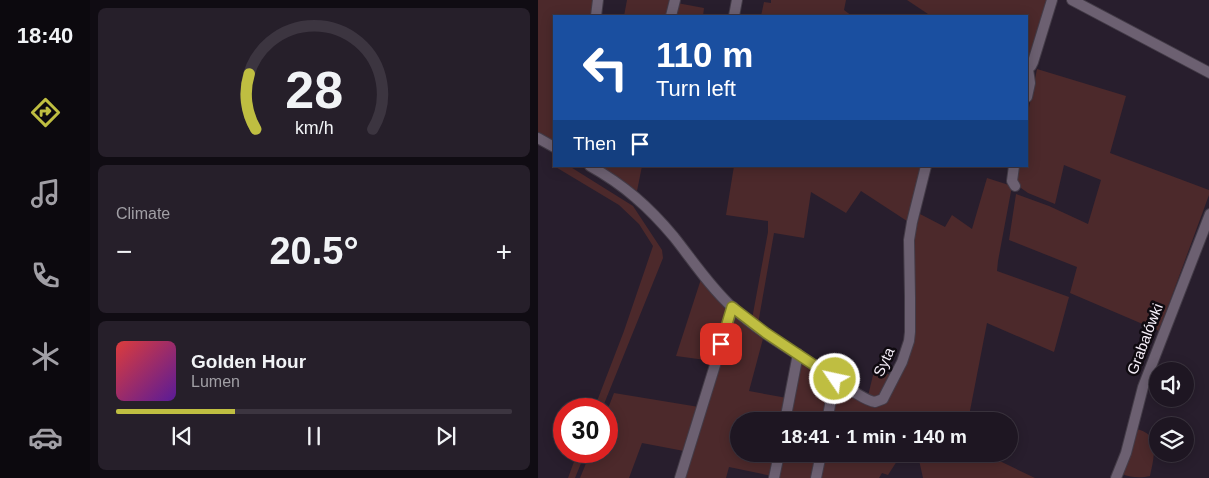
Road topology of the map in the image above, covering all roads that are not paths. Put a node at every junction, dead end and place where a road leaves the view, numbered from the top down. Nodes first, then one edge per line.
1 (598, 0) edge
2 (674, 0) edge
3 (737, 0) edge
4 (1052, 0) edge
5 (1072, 0) edge
6 (596, 15) edge
7 (672, 15) edge
8 (734, 15) edge
9 (1028, 68) edge
10 (1210, 73) edge
11 (1028, 74) edge
12 (1028, 92) edge
13 (538, 138) edge
14 (553, 146) edge
15 (592, 167) edge
16 (926, 167) edge
17 (1014, 167) edge
18 (1014, 186) dead end
19 (1210, 214) edge
20 (732, 307) junction
21 (798, 354) junction
22 (835, 379) junction
23 (787, 412) edge
24 (829, 412) edge
25 (777, 462) edge
26 (819, 462) edge
27 (680, 478) edge
28 (774, 478) edge
29 (816, 478) edge
30 (1116, 478) edge

1 - 6 street
2 - 7 street
3 - 8 street
4 - 9 street
5 - 10 street
11 - 12 street
13 - 14 street
15 - 20 street, Syta
16 - 22 street, Syta
17 - 18 street
19 - 30 street, Grabalówki
20 - 21 street, Syta
20 - 27 street
21 - 22 street, Syta
21 - 23 street
22 - 24 street
25 - 28 street
26 - 29 street

